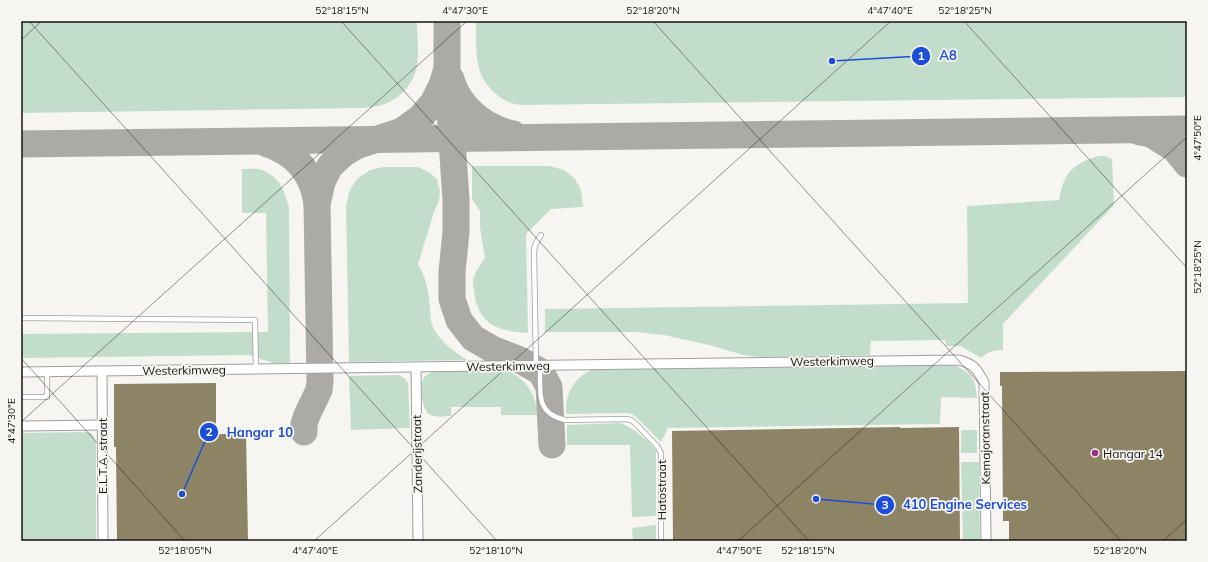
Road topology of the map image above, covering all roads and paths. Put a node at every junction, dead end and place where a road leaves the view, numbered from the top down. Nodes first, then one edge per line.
1 (541, 236) dead end
2 (21, 318) edge
3 (538, 365) junction
4 (416, 367) junction
5 (256, 370) junction
6 (102, 371) junction
7 (21, 372) edge
8 (47, 372) junction
9 (984, 382) joint
10 (21, 398) edge
11 (102, 425) junction
12 (21, 426) edge
13 (103, 541) edge
14 (418, 541) edge
15 (661, 541) edge
16 (986, 541) edge

1 - 3 lane
2 - 5 lane
3 - 4 street, Westerkimweg
3 - 9 street, Westerkimweg
3 - 15 lane, Hatostraat
4 - 5 street, Westerkimweg
4 - 14 street, Zanderijstraat
5 - 6 street, Westerkimweg
6 - 8 street, Westerkimweg
6 - 11 street, E.L.T.A. straat
7 - 8 street, Westerkimweg
8 - 10 lane
9 - 16 street, Kemajoranstraat
11 - 12 street
11 - 13 street, E.L.T.A. straat

